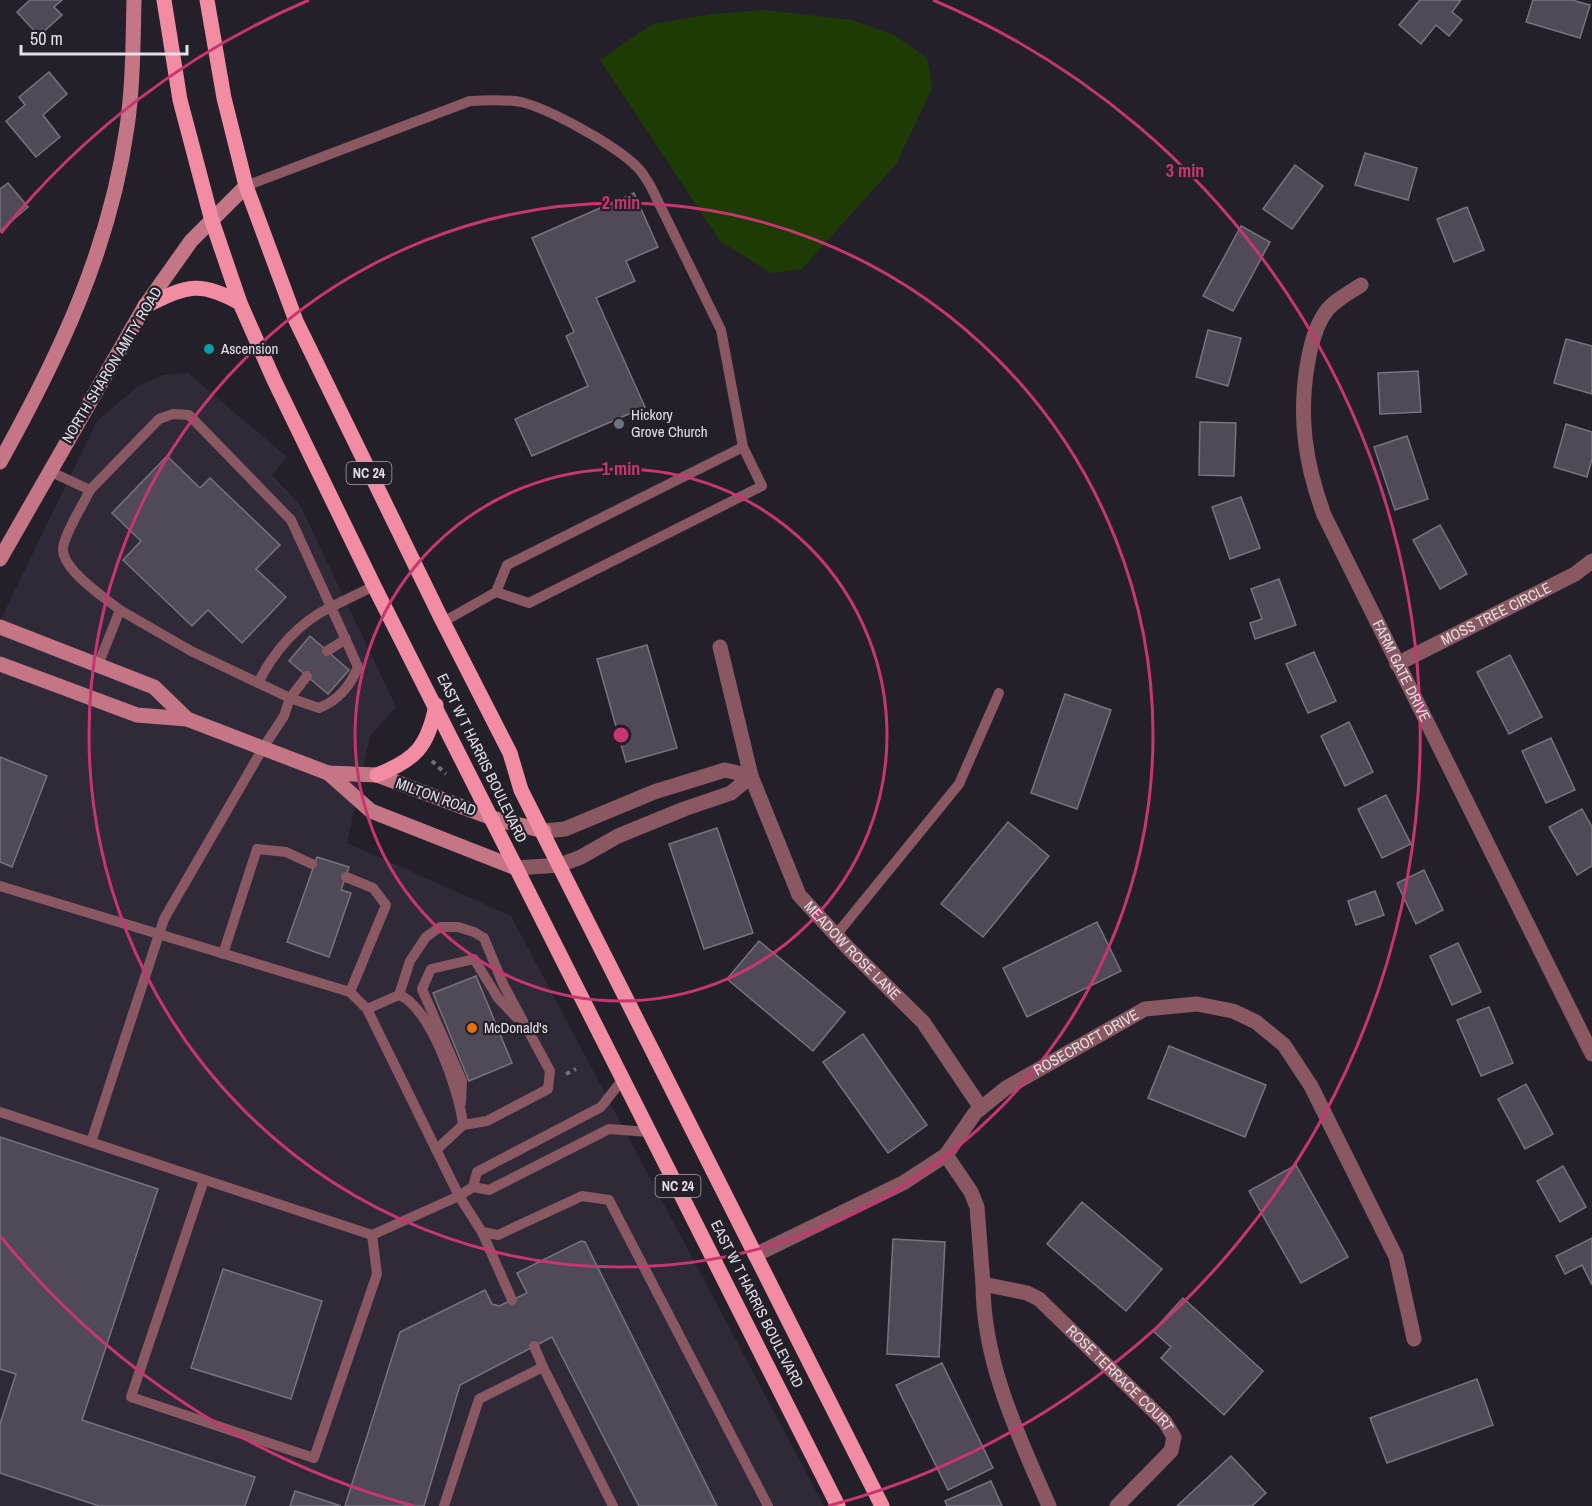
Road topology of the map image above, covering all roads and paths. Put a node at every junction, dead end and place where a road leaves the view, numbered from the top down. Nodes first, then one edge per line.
1 (134, 0) edge
2 (164, 0) edge
3 (207, 0) edge
4 (246, 186) junction
5 (212, 221) junction
6 (1361, 285) dead end
7 (240, 303) junction
8 (144, 306) junction
9 (743, 447) junction
10 (0, 462) edge
11 (49, 471) junction
12 (90, 490) junction
13 (0, 560) edge
14 (1592, 561) edge
15 (374, 586) junction
16 (496, 592) junction
17 (331, 607) junction
18 (120, 610) junction
19 (443, 622) junction
20 (0, 627) edge
21 (346, 639) junction
22 (720, 646) dead end
23 (327, 651) dead end
24 (0, 664) edge
25 (1397, 664) junction
26 (98, 665) junction
27 (307, 676) dead end
28 (258, 683) junction
29 (999, 693) dead end
30 (290, 698) junction
31 (436, 705) junction
32 (187, 719) junction
33 (263, 748) junction
34 (428, 757) dead end
35 (328, 773) junction
36 (377, 775) junction
37 (751, 776) junction
38 (451, 778) dead end
39 (492, 818) junction
40 (544, 831) junction
41 (312, 864) dead end
42 (560, 865) junction
43 (516, 868) junction
44 (345, 877) dead end
45 (0, 886) edge
46 (158, 934) junction
47 (836, 935) junction
48 (223, 954) junction
49 (350, 992) junction
50 (399, 995) junction
51 (367, 1009) junction
52 (526, 1029) junction
53 (1592, 1054) edge
54 (623, 1079) junction
55 (461, 1103) junction
56 (981, 1108) junction
57 (0, 1112) edge
58 (463, 1125) junction
59 (649, 1132) junction
60 (91, 1142) junction
61 (436, 1150) junction
62 (946, 1155) junction
63 (204, 1180) junction
64 (473, 1187) junction
65 (459, 1196) junction
66 (482, 1233) junction
67 (372, 1235) junction
68 (754, 1255) junction
69 (983, 1284) junction
70 (512, 1300) dead end
71 (1414, 1339) dead end
72 (534, 1346) dead end
73 (543, 1367) junction
74 (444, 1506) edge
75 (613, 1506) edge
76 (768, 1506) edge
77 (838, 1506) edge
78 (882, 1506) edge
79 (1049, 1506) edge
80 (1117, 1506) edge

1 - 10 street
2 - 5 main road, EAST W T HARRIS BOULEVARD / NC 24
3 - 4 main road, EAST W T HARRIS BOULEVARD / NC 24
4 - 5 street, NORTH SHARON AMITY ROAD
4 - 9 lane
4 - 19 main road, EAST W T HARRIS BOULEVARD / NC 24
5 - 7 main road, EAST W T HARRIS BOULEVARD / NC 24
5 - 8 street, NORTH SHARON AMITY ROAD
6 - 25 street, FARM GATE DRIVE
7 - 8 main road
7 - 15 main road, EAST W T HARRIS BOULEVARD / NC 24
8 - 11 street, NORTH SHARON AMITY ROAD
9 - 16 lane
9 - 16 lane
11 - 12 lane
11 - 13 street, NORTH SHARON AMITY ROAD
12 - 17 lane
12 - 18 lane
14 - 25 street, MOSS TREE CIRCLE
15 - 17 lane
15 - 31 main road, EAST W T HARRIS BOULEVARD / NC 24
16 - 19 lane
17 - 21 lane
17 - 28 lane
18 - 26 lane
18 - 28 lane
19 - 40 main road, EAST W T HARRIS BOULEVARD / NC 24
20 - 26 street, MILTON ROAD
21 - 23 lane
21 - 30 lane
22 - 37 street, MEADOW ROSE LANE
24 - 32 street, MILTON ROAD
25 - 53 street, FARM GATE DRIVE
26 - 32 street, MILTON ROAD
27 - 30 lane
28 - 30 lane
29 - 47 lane
30 - 33 lane
31 - 36 main road
31 - 39 main road, EAST W T HARRIS BOULEVARD / NC 24
32 - 33 street, MILTON ROAD
33 - 35 street, MILTON ROAD
33 - 46 lane
34 - 38 path
35 - 36 street, MILTON ROAD
35 - 43 street, MILTON ROAD
36 - 39 street, MILTON ROAD
37 - 40 street
37 - 42 street
37 - 47 street, MEADOW ROSE LANE
39 - 40 street, MILTON ROAD
39 - 43 main road, EAST W T HARRIS BOULEVARD / NC 24
40 - 42 main road, EAST W T HARRIS BOULEVARD / NC 24
41 - 48 lane
42 - 43 street
42 - 68 main road, EAST W T HARRIS BOULEVARD / NC 24
43 - 54 main road, EAST W T HARRIS BOULEVARD / NC 24
44 - 49 lane
45 - 46 lane
46 - 48 lane
46 - 60 lane
47 - 56 street, MEADOW ROSE LANE
48 - 49 lane
49 - 51 lane
50 - 51 lane
50 - 52 lane
50 - 55 lane
51 - 61 lane
52 - 55 lane
52 - 58 lane
54 - 59 main road, EAST W T HARRIS BOULEVARD / NC 24
54 - 64 lane
55 - 58 lane
56 - 62 street, ROSECROFT DRIVE
56 - 71 street, ROSECROFT DRIVE
57 - 60 lane
58 - 61 lane
59 - 64 lane
59 - 77 main road, EAST W T HARRIS BOULEVARD / NC 24
60 - 63 lane
61 - 65 lane
62 - 68 street, ROSECROFT DRIVE
62 - 69 street
63 - 67 lane
63 - 67 lane
64 - 65 lane
65 - 66 lane
65 - 67 lane
66 - 70 lane
66 - 76 lane
68 - 78 main road, EAST W T HARRIS BOULEVARD / NC 24
69 - 79 street
69 - 80 street, ROSE TERRACE COURT
72 - 73 lane
73 - 74 lane
73 - 75 lane

